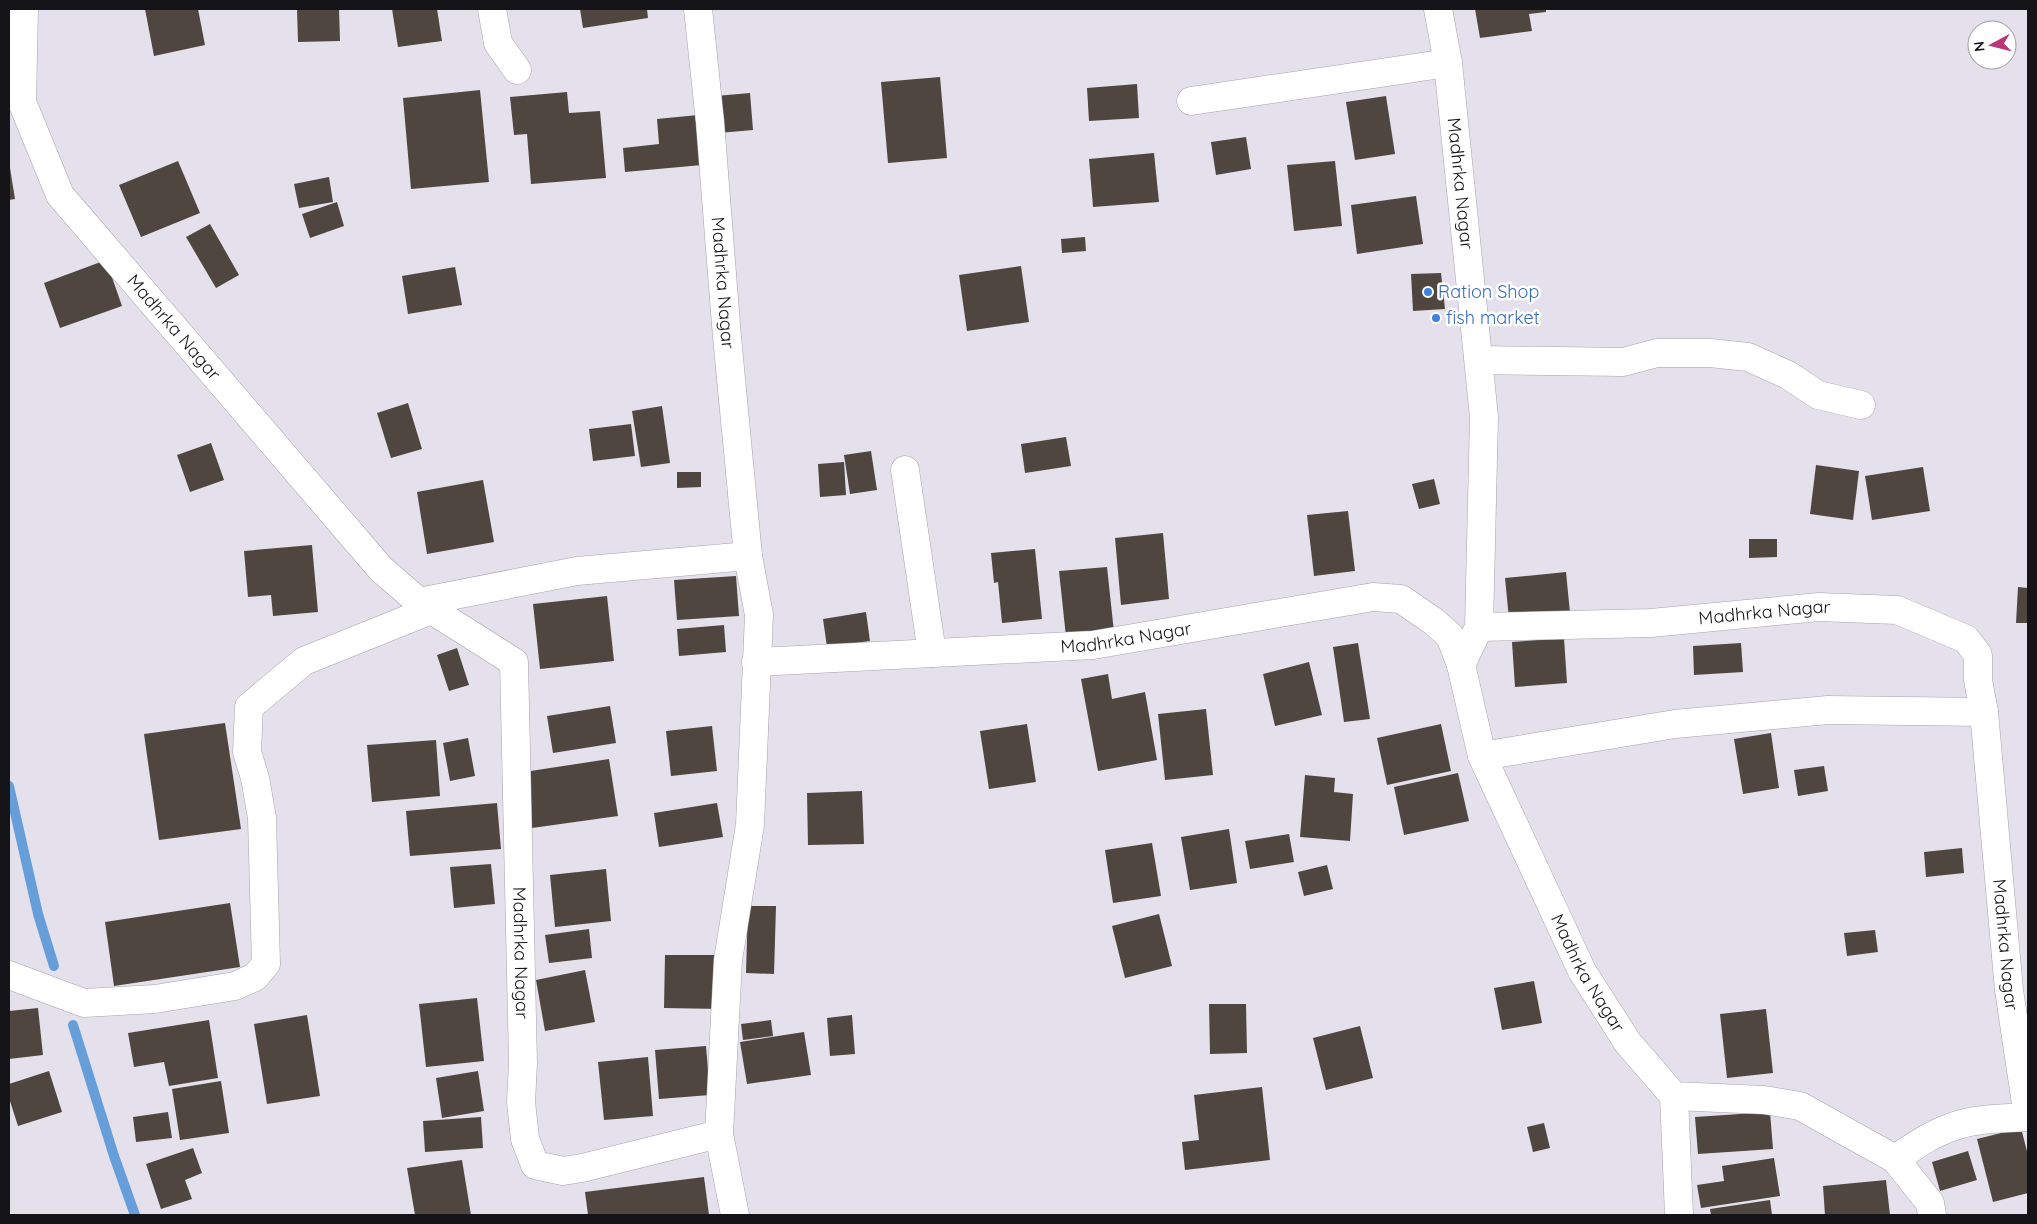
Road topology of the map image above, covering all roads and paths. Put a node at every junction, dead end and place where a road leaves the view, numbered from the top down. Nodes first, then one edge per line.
1 (24, 9) edge
2 (492, 9) edge
3 (698, 9) edge
4 (1438, 9) edge
5 (1448, 63) junction
6 (517, 70) dead end
7 (1191, 102) dead end
8 (1479, 360) junction
9 (1861, 404) dead end
10 (905, 470) dead end
11 (748, 556) junction
12 (425, 606) junction
13 (1479, 627) junction
14 (932, 653) junction
15 (756, 662) junction
16 (1461, 666) junction
17 (1984, 712) junction
18 (1482, 756) junction
19 (9, 975) edge
20 (1674, 1096) junction
21 (2028, 1117) edge
22 (719, 1134) junction
23 (1895, 1159) junction
24 (735, 1215) edge
25 (1679, 1215) edge
26 (1932, 1215) edge

1 - 12 street, Madhrka Nagar
2 - 6 street
3 - 11 street, Madhrka Nagar
4 - 5 street, Madhrka Nagar
5 - 7 street
5 - 8 street, Madhrka Nagar
8 - 9 street
8 - 13 street, Madhrka Nagar
10 - 14 street
11 - 12 street
11 - 15 street, Madhrka Nagar
12 - 19 street
12 - 22 street, Madhrka Nagar
13 - 16 street, Madhrka Nagar
13 - 17 street, Madhrka Nagar
14 - 15 street, Madhrka Nagar
14 - 16 street, Madhrka Nagar
15 - 22 street, Madhrka Nagar
16 - 18 street, Madhrka Nagar
17 - 18 street
17 - 21 street, Madhrka Nagar
18 - 20 street, Madhrka Nagar
20 - 23 street
20 - 25 street
21 - 23 street
22 - 24 street, Madhrka Nagar
23 - 26 street

